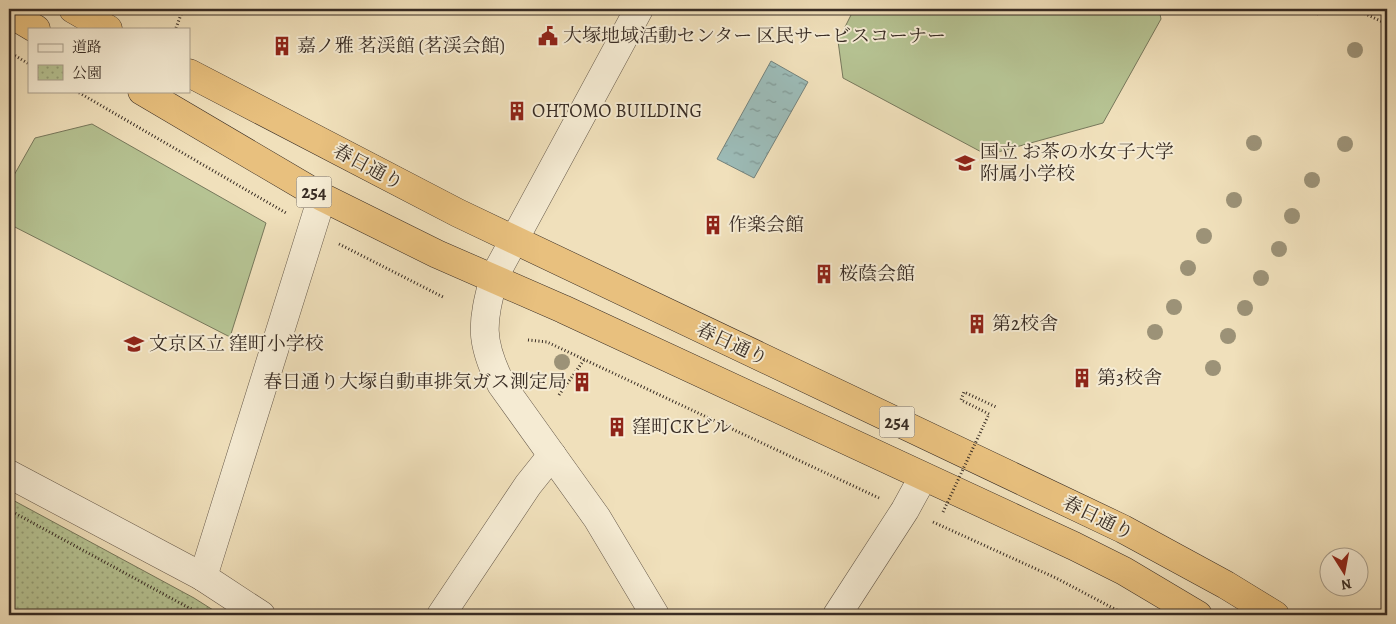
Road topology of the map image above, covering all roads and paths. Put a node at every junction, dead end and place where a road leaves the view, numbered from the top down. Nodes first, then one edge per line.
1 (73, 9) edge
2 (184, 9) edge
3 (639, 9) edge
4 (1314, 9) edge
5 (1355, 9) edge
6 (9, 13) edge
7 (1387, 24) edge
8 (34, 28) edge
9 (106, 28) edge
10 (176, 28) edge
11 (9, 52) edge
12 (28, 63) edge
13 (190, 74) edge
14 (144, 92) edge
15 (322, 196) junction
16 (513, 238) junction
17 (494, 277) junction
18 (528, 340) dead end
19 (584, 360) junction
20 (559, 395) dead end
21 (996, 407) dead end
22 (552, 455) junction
23 (9, 474) edge
24 (923, 477) junction
25 (9, 510) edge
26 (905, 510) junction
27 (943, 512) dead end
28 (203, 577) junction
29 (202, 615) edge
30 (261, 615) edge
31 (441, 615) edge
32 (655, 615) edge
33 (837, 615) edge
34 (1126, 615) edge
35 (1198, 615) edge
36 (1275, 615) edge

1 - 9 highway
2 - 10 path
3 - 16 street
4 - 5 path
5 - 7 path
6 - 8 highway
11 - 12 path
13 - 16 highway, 春日通り / 254
14 - 15 highway, 春日通り / 254
15 - 17 highway, 春日通り / 254
15 - 28 street
16 - 17 street
16 - 36 highway, 春日通り / 254
17 - 22 street
17 - 24 highway, 春日通り / 254
18 - 19 path
19 - 20 path
19 - 26 path
21 - 27 path, bridge
22 - 31 street
22 - 32 street
23 - 28 street
24 - 26 street
24 - 35 highway, 春日通り / 254
25 - 29 path
26 - 33 street
26 - 34 path
28 - 30 street

